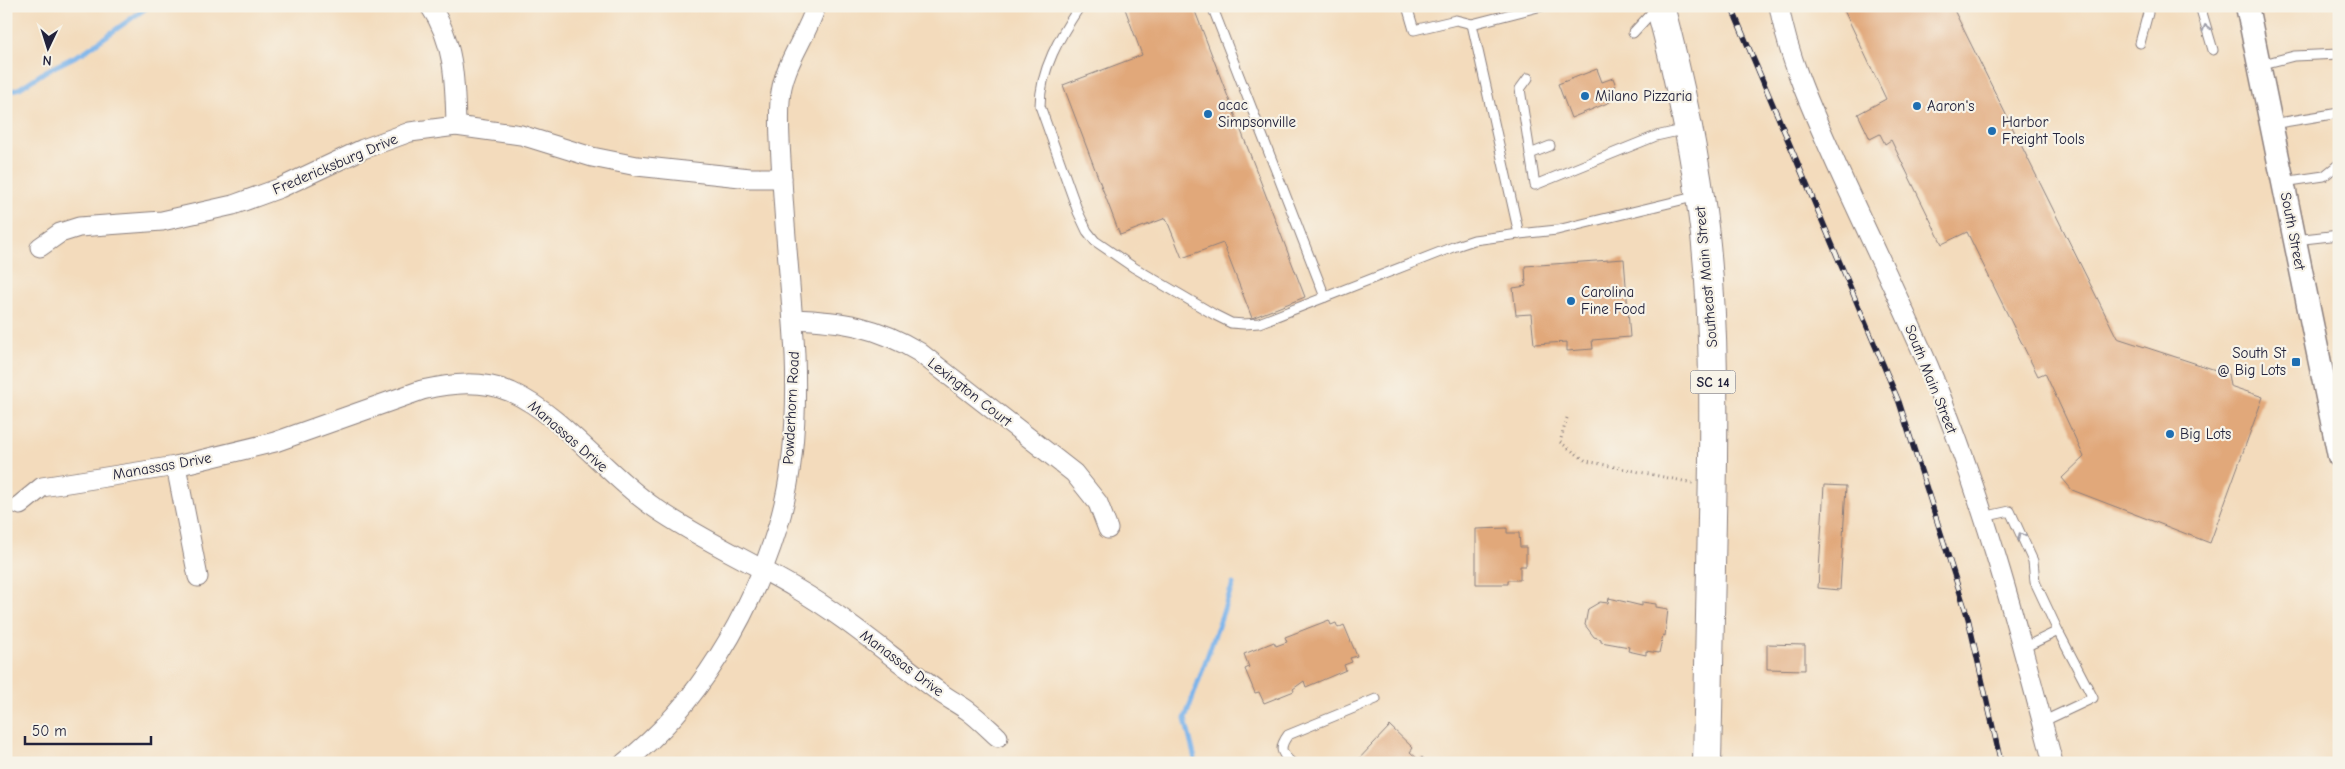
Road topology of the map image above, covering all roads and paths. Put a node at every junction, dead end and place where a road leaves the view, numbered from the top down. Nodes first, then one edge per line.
1 (430, 6) edge
2 (1080, 6) edge
3 (1212, 6) edge
4 (1407, 6) edge
5 (1542, 6) edge
6 (1659, 6) edge
7 (1779, 6) edge
8 (2146, 6) edge
9 (2200, 6) edge
10 (2247, 6) edge
11 (817, 7) edge
12 (1472, 24) junction
13 (1633, 33) dead end
14 (2140, 43) dead end
15 (2213, 50) dead end
16 (2339, 54) edge
17 (2259, 66) junction
18 (1528, 78) dead end
19 (2339, 113) edge
20 (2271, 124) junction
21 (456, 126) junction
22 (1689, 129) junction
23 (1550, 146) dead end
24 (1530, 154) junction
25 (2339, 164) edge
26 (782, 178) junction
27 (2283, 182) junction
28 (1699, 196) junction
29 (1518, 234) junction
30 (2339, 235) edge
31 (2295, 240) junction
32 (40, 247) dead end
33 (1325, 297) junction
34 (793, 319) junction
35 (2333, 398) edge
36 (1567, 418) dead end
37 (2339, 456) edge
38 (176, 466) junction
39 (1713, 487) junction
40 (20, 505) dead end
41 (1983, 517) junction
42 (1108, 528) dead end
43 (762, 569) junction
44 (198, 577) dead end
45 (2058, 631) junction
46 (2023, 648) junction
47 (1376, 699) dead end
48 (2042, 722) junction
49 (998, 737) dead end
50 (633, 760) edge
51 (1292, 763) edge
52 (1707, 763) edge
53 (2053, 763) edge

1 - 21 street
2 - 33 lane
3 - 33 lane
4 - 12 lane
5 - 12 lane
6 - 13 lane
6 - 22 main road, Southeast Main Street / SC 14
7 - 41 street, South Main Street
8 - 14 lane
15 -> 9 lane
10 - 17 street, South Street
11 - 26 street, Powderhorn Road
12 - 29 lane
16 - 17 lane
17 - 20 street, South Street
18 - 24 lane
19 - 20 lane
20 - 27 street, South Street
21 - 26 street, Fredericksburg Drive
21 - 32 street, Fredericksburg Drive
22 - 24 lane
22 - 28 main road, Southeast Main Street / SC 14
23 - 24 lane
25 - 27 lane
26 - 34 street, Powderhorn Road
27 - 31 street, South Street
28 - 29 lane
28 - 39 main road, Southeast Main Street / SC 14
29 - 33 lane
30 - 31 lane
31 - 35 street, South Street
34 - 42 street, Lexington Court
34 - 43 street, Powderhorn Road
35 - 37 street, South Street
36 - 39 path
38 - 40 street, Manassas Drive
38 - 43 street, Manassas Drive
38 - 44 street
39 - 52 main road, Southeast Main Street / SC 14
45 -> 41 lane
41 - 46 street, South Main Street
43 - 49 street, Manassas Drive
43 - 50 street, Powderhorn Road
45 - 46 lane
45 - 48 lane
46 - 48 street, South Main Street
47 - 51 lane
48 - 53 street, South Main Street

